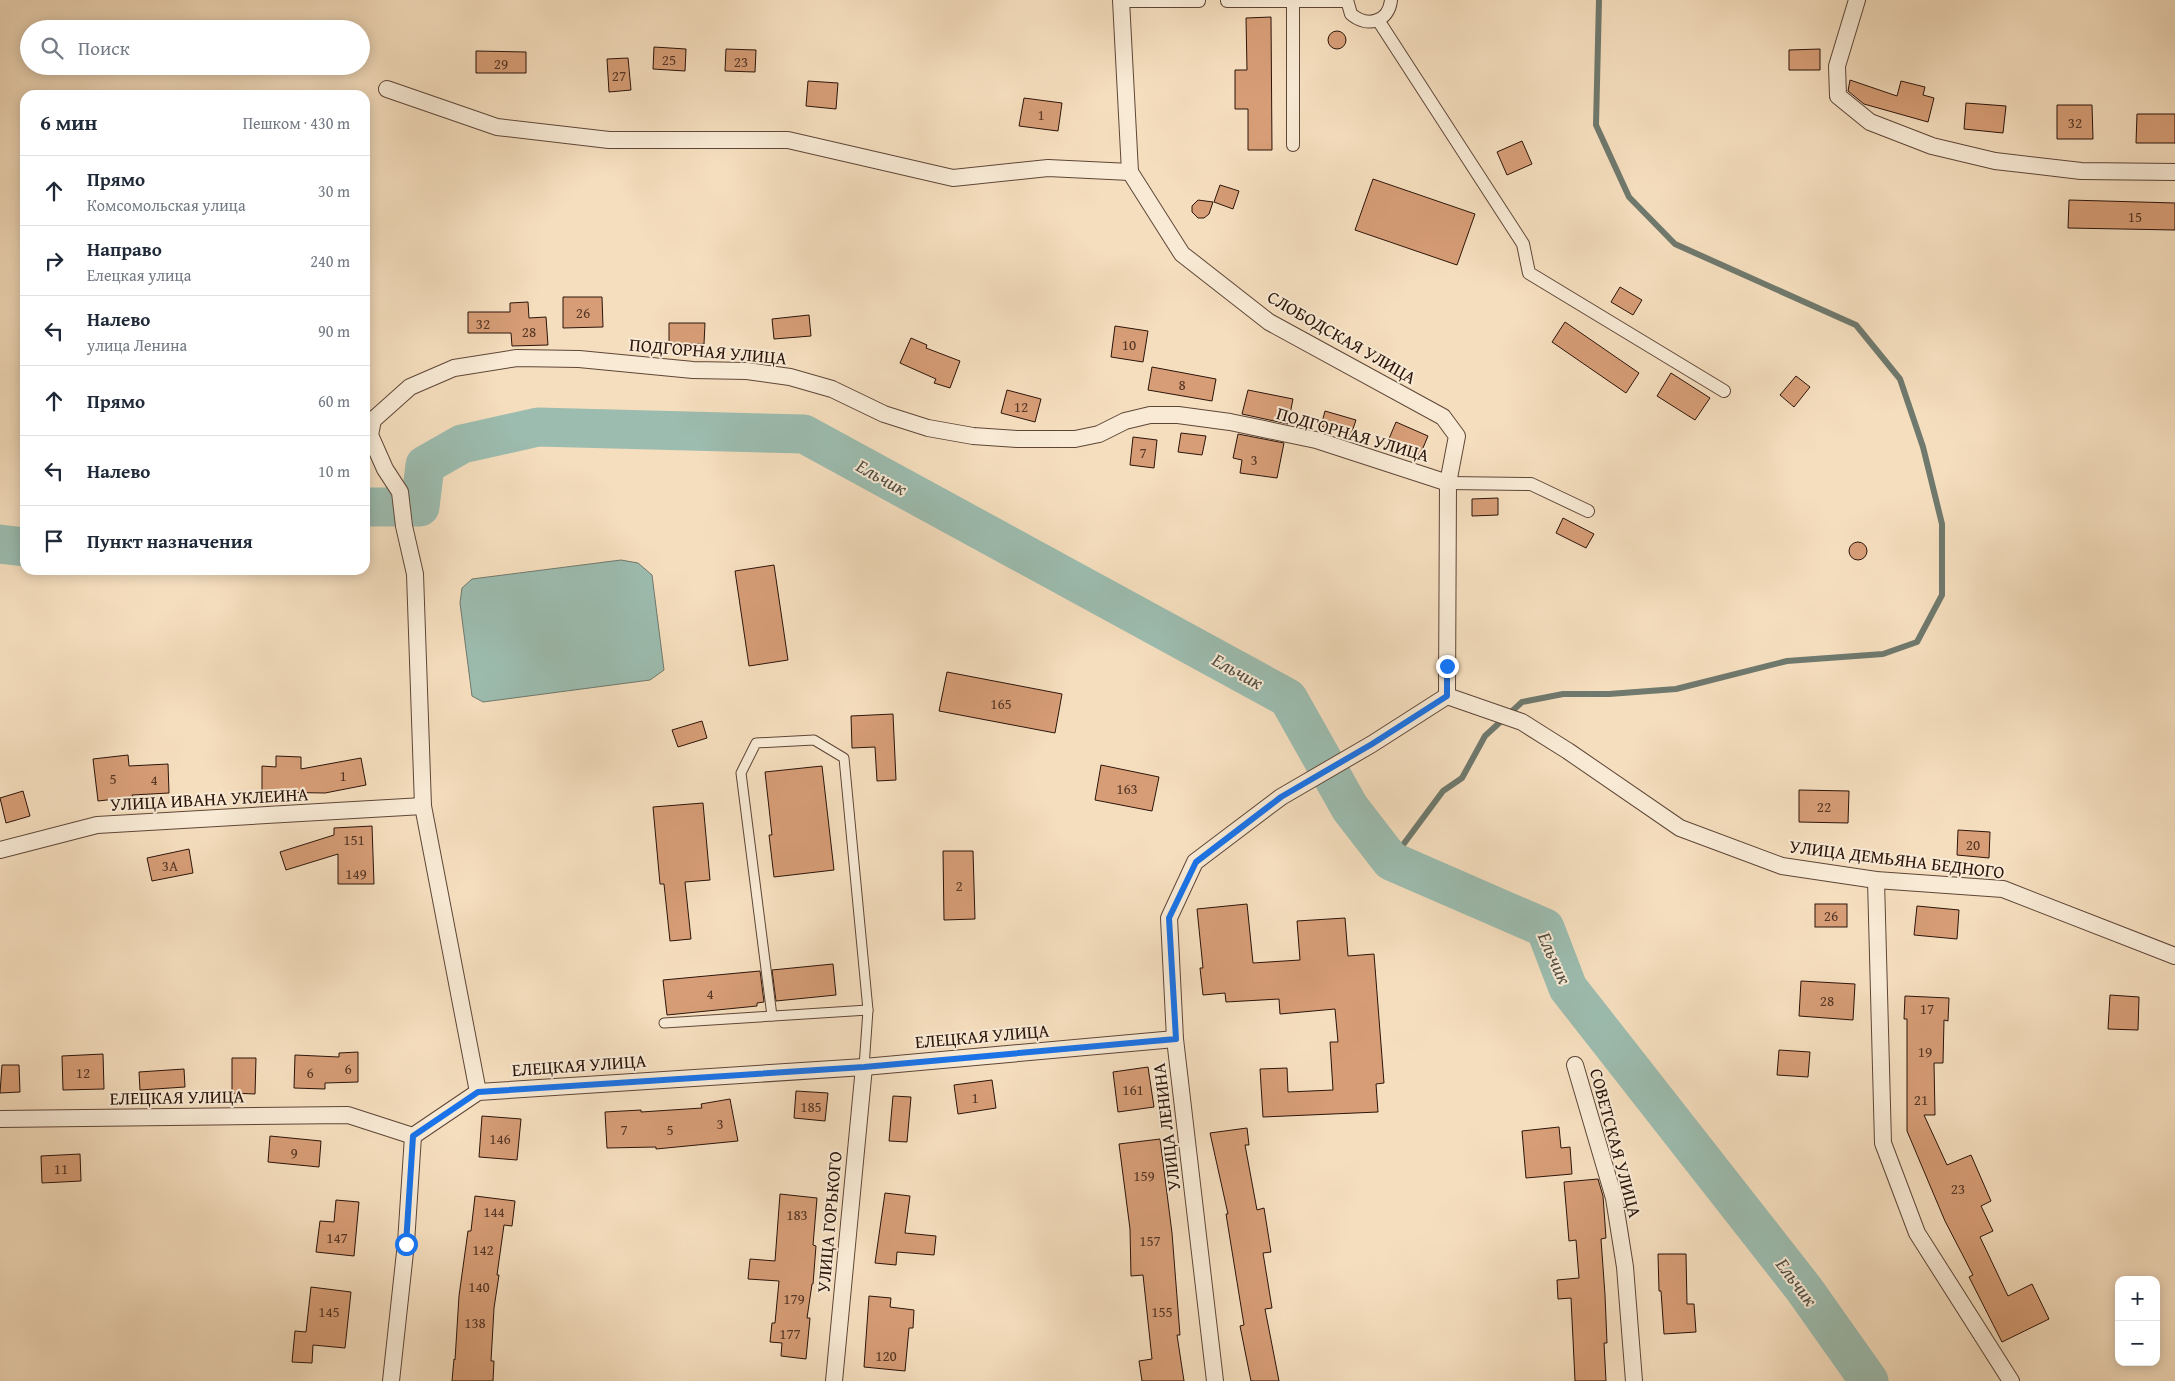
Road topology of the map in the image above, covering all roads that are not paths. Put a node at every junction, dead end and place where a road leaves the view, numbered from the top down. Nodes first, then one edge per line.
1 (1121, 0) edge
2 (1391, 0) edge
3 (1857, 0) edge
4 (1199, 1) edge
5 (1227, 1) edge
6 (1293, 1) edge
7 (1347, 1) edge
8 (1378, 20) junction
9 (387, 89) dead end
10 (1293, 145) dead end
11 (1130, 172) junction
12 (2175, 172) edge
13 (1724, 391) dead end
14 (1448, 483) junction
15 (1588, 511) dead end
16 (1447, 696) junction
17 (423, 806) junction
18 (0, 850) edge
19 (1876, 880) junction
20 (2175, 956) edge
21 (868, 1010) junction
22 (772, 1016) junction
23 (664, 1023) dead end
24 (1176, 1039) junction
25 (1575, 1064) dead end
26 (864, 1067) junction
27 (478, 1092) junction
28 (0, 1119) edge
29 (413, 1136) junction
30 (391, 1381) edge
31 (834, 1381) edge
32 (1215, 1381) edge
33 (1634, 1381) edge
34 (2010, 1381) edge

1 - 4 street
1 - 11 street, СЛОБОДСКАЯ УЛИЦА
2 - 8 street
3 - 12 street
5 - 6 street
6 - 7 street
6 - 10 street
7 - 8 street
8 - 13 street
9 - 11 street
11 - 14 street, СЛОБОДСКАЯ УЛИЦА
14 - 15 street
14 - 16 street
14 - 17 street, ПОДГОРНАЯ УЛИЦА
16 - 19 street, УЛИЦА ДЕМЬЯНА БЕДНОГО
16 - 24 street, УЛИЦА ЛЕНИНА
17 - 18 street, УЛИЦА ИВАНА УКЛЕИНА
17 - 27 street, ПОДГОРНАЯ УЛИЦА
19 - 20 street, УЛИЦА ДЕМЬЯНА БЕДНОГО
19 - 34 street
21 - 22 lane
21 - 22 lane
21 - 26 lane
22 - 23 lane
24 - 26 street, ЕЛЕЦКАЯ УЛИЦА
24 - 32 street, УЛИЦА ЛЕНИНА
25 - 33 street, СОВЕТСКАЯ УЛИЦА
26 - 27 street, ЕЛЕЦКАЯ УЛИЦА
26 - 31 street, УЛИЦА ГОРЬКОГО
27 - 29 street
28 - 29 street, ЕЛЕЦКАЯ УЛИЦА
29 - 30 street

